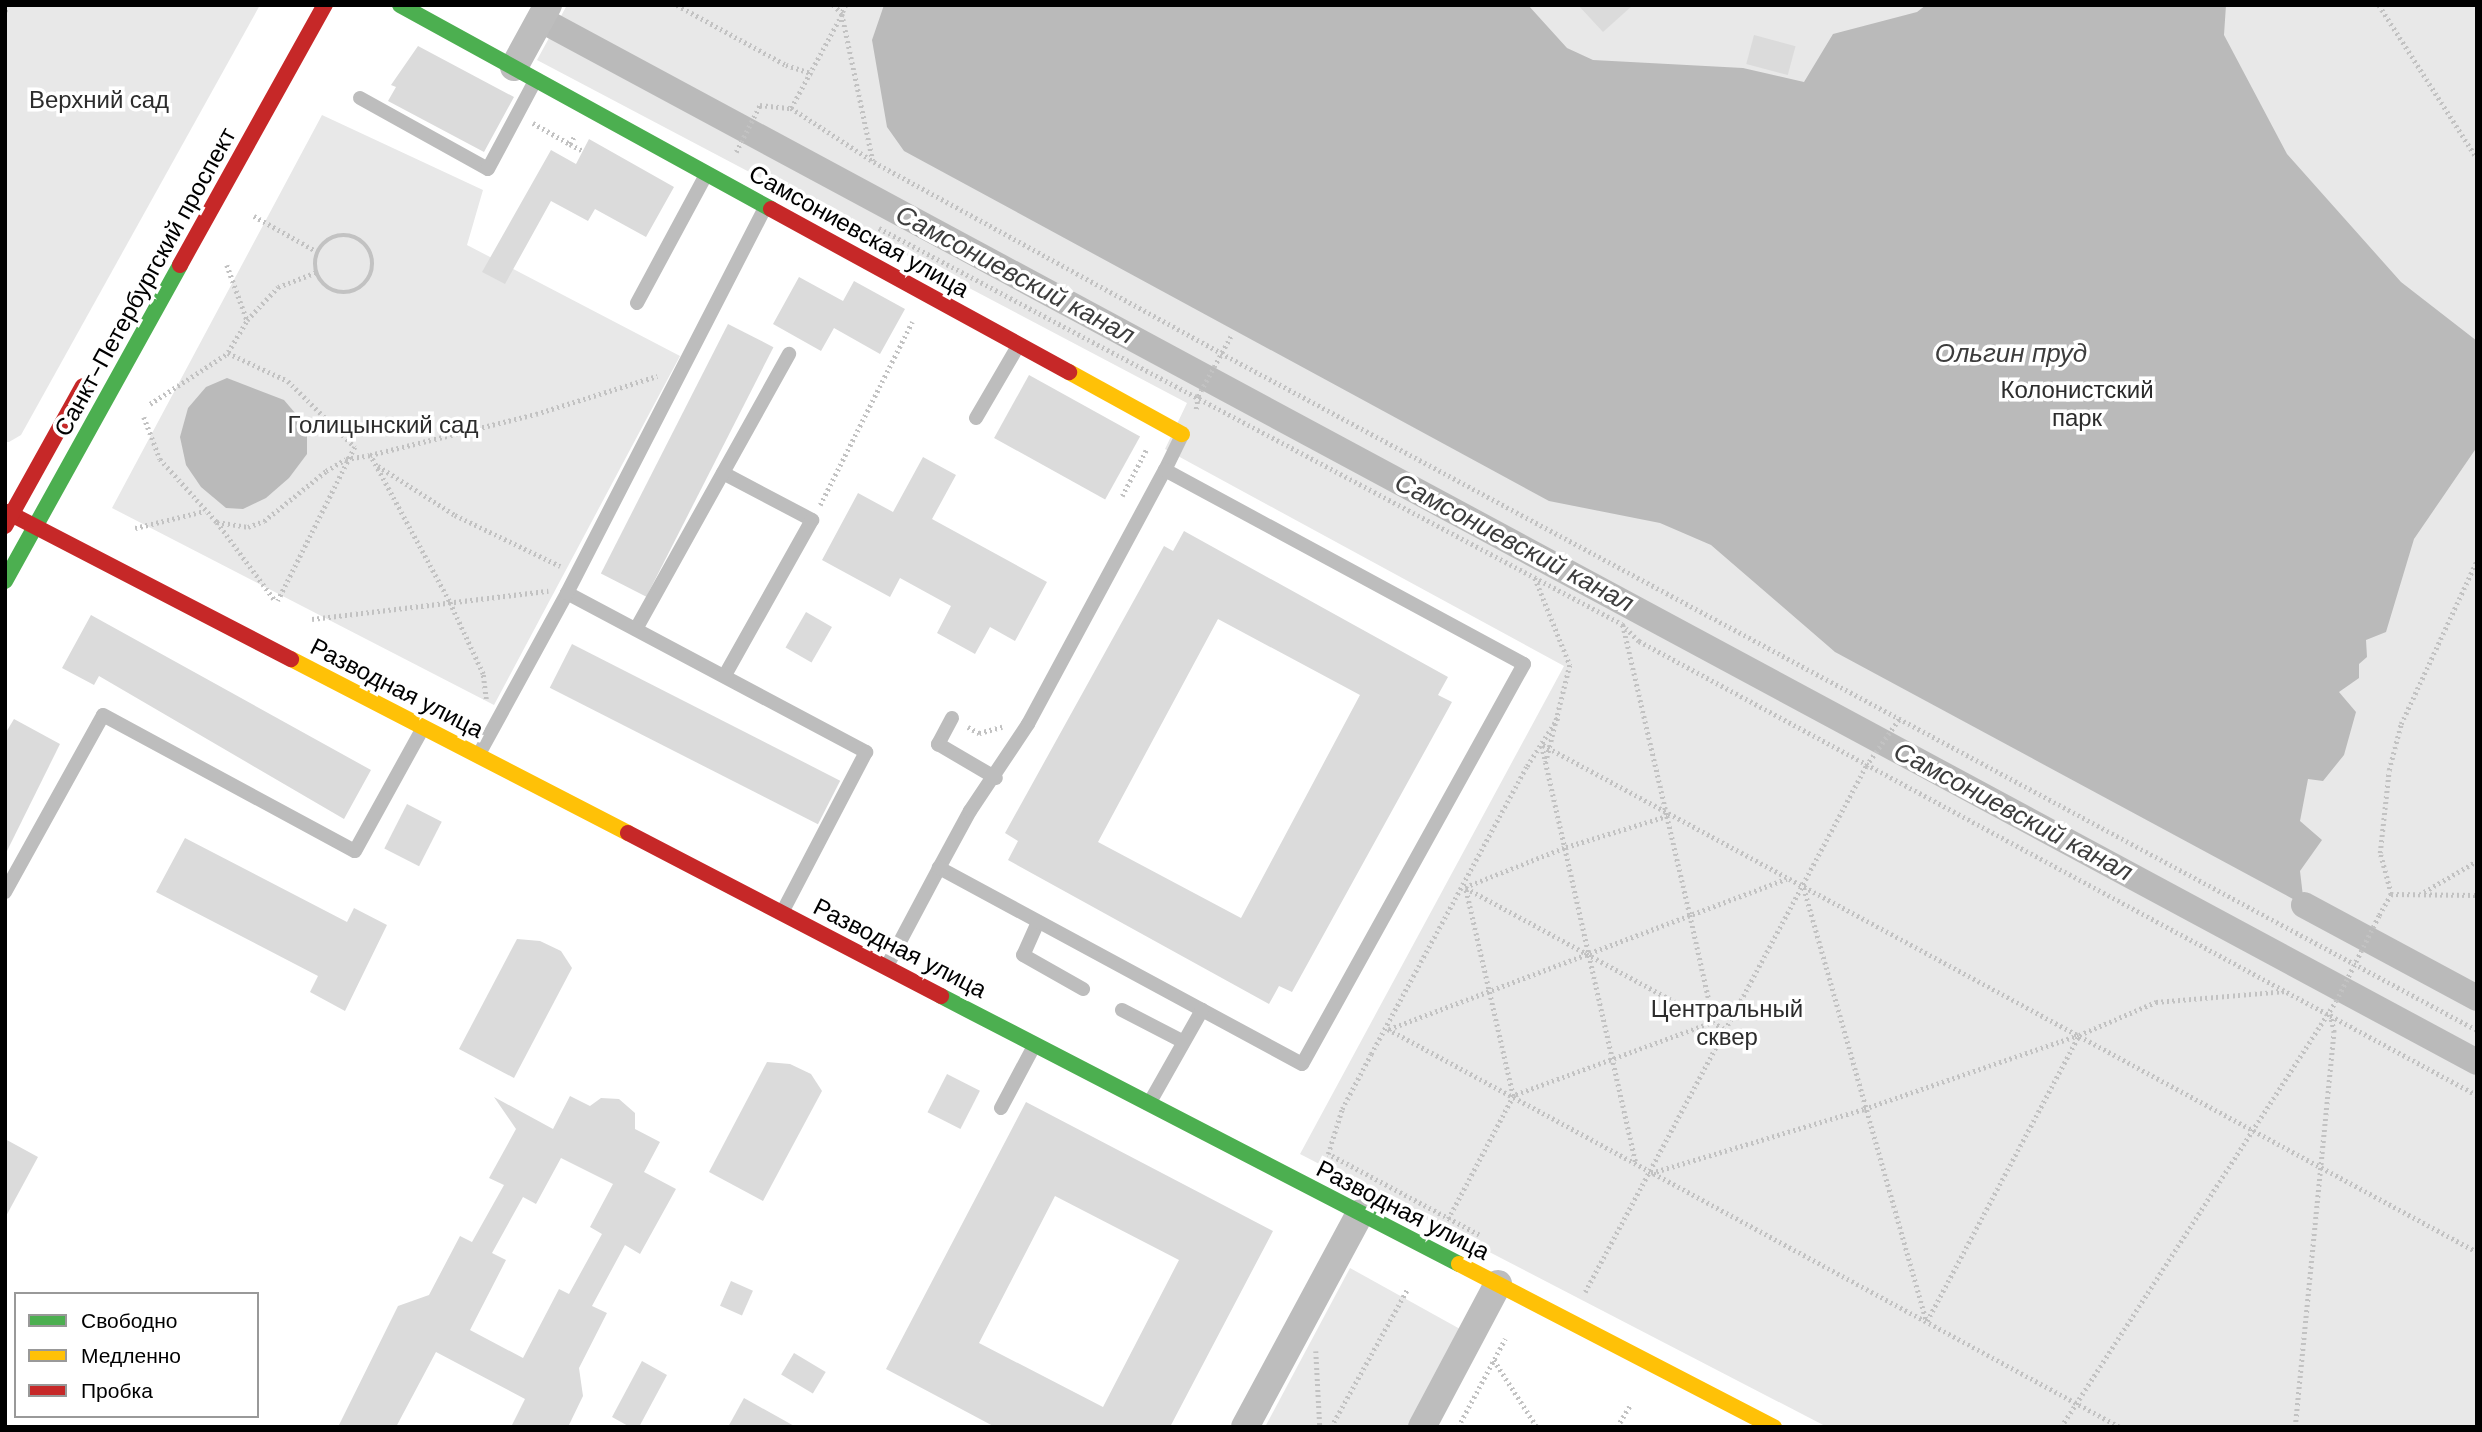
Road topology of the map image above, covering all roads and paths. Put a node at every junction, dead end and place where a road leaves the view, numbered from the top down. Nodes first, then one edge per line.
1 (8, 5) edge
2 (325, 5) edge
3 (400, 5) edge
4 (548, 5) edge
5 (677, 5) edge
6 (833, 5) edge
7 (845, 5) edge
8 (2379, 5) edge
9 (5, 11) edge
10 (842, 14) junction
11 (525, 73) junction
12 (813, 74) junction
13 (360, 98) dead end
14 (791, 108) junction
15 (533, 123) dead end
16 (581, 125) dead end
17 (570, 144) junction
18 (583, 151) dead end
19 (735, 151) dead end
20 (2477, 158) edge
21 (874, 162) junction
22 (707, 173) junction
23 (766, 205) junction
24 (254, 216) dead end
25 (866, 222) dead end
26 (318, 252) junction
27 (227, 265) dead end
28 (317, 272) junction
29 (926, 293) junction
30 (637, 303) dead end
31 (247, 320) junction
32 (1232, 334) dead end
33 (1019, 344) junction
34 (228, 353) junction
35 (1221, 353) junction
36 (789, 354) dead end
37 (683, 368) junction
38 (92, 369) dead end
39 (1198, 396) junction
40 (150, 404) dead end
41 (144, 417) dead end
42 (976, 418) dead end
43 (1160, 421) junction
44 (1182, 434) joint
45 (370, 455) junction
46 (346, 459) junction
47 (375, 464) junction
48 (1165, 470) junction
49 (723, 473) junction
50 (1122, 496) dead end
51 (205, 511) junction
52 (7, 517) edge
53 (812, 520) junction
54 (217, 522) junction
55 (36, 527) junction
56 (135, 528) dead end
57 (2477, 560) edge
58 (577, 574) junction
59 (1535, 577) junction
60 (5, 581) edge
61 (567, 593) junction
62 (449, 601) junction
63 (312, 620) dead end
64 (1622, 624) junction
65 (636, 629) junction
66 (725, 676) junction
67 (487, 710) dead end
68 (1559, 716) junction
69 (952, 718) joint
70 (1899, 719) junction
71 (1030, 720) junction
72 (424, 727) junction
73 (1542, 745) junction
74 (1551, 751) junction
75 (478, 755) junction
76 (1546, 763) junction
77 (1866, 765) junction
78 (996, 778) junction
79 (1667, 816) junction
80 (1566, 847) junction
81 (2477, 861) edge
82 (939, 869) junction
83 (1788, 879) junction
84 (1465, 887) junction
85 (1804, 887) junction
86 (5, 892) edge
87 (2423, 893) junction
88 (2391, 894) junction
89 (2477, 895) edge
90 (782, 913) junction
91 (1690, 915) junction
92 (1038, 922) junction
93 (1590, 954) junction
94 (886, 967) junction
95 (1083, 989) dead end
96 (1489, 990) junction
97 (2288, 991) junction
98 (1122, 1010) dead end
99 (1202, 1010) junction
100 (2330, 1013) junction
101 (1714, 1022) junction
102 (1388, 1029) junction
103 (1725, 1029) junction
104 (2477, 1030) edge
105 (2079, 1035) junction
106 (1182, 1041) junction
107 (1035, 1044) junction
108 (1613, 1058) junction
109 (2477, 1095) edge
110 (1513, 1097) junction
111 (1149, 1103) junction
112 (1001, 1108) dead end
113 (1864, 1109) junction
114 (2253, 1130) junction
115 (1636, 1165) junction
116 (2320, 1167) junction
117 (1651, 1173) junction
118 (1360, 1213) junction
119 (1448, 1219) junction
120 (1483, 1237) dead end
121 (2477, 1252) edge
122 (1498, 1284) junction
123 (1576, 1287) dead end
124 (1408, 1288) dead end
125 (1926, 1321) junction
126 (1302, 1322) junction
127 (1505, 1339) dead end
128 (1494, 1359) junction
129 (2076, 1402) junction
130 (1630, 1405) dead end
131 (1245, 1427) edge
132 (1320, 1427) edge
133 (1331, 1427) edge
134 (1422, 1427) edge
135 (1458, 1427) edge
136 (1537, 1427) edge
137 (1618, 1427) edge
138 (1774, 1427) edge
139 (2061, 1427) edge
140 (2120, 1427) edge
141 (2295, 1427) edge

1 - 9 path
2 - 55 street, Санкт-Петербургский проспект
3 - 11 street, Самсониевская улица
4 - 11 street
5 - 12 path
6 - 10 path
7 - 10 path
8 - 20 path
10 - 12 path
10 - 21 path
11 - 13 lane
11 - 22 street, Самсониевская улица
12 - 14 path
14 - 19 path
14 - 21 path
15 - 17 path
16 - 17 path
17 - 18 path
21 - 35 path
22 - 23 street, Самсониевская улица
22 - 30 lane
23 - 29 street, Самсониевская улица
23 - 37 lane
24 - 26 path
25 - 39 path
26 - 28 path
26 - 28 path
27 - 31 path
28 - 31 path
29 - 33 street, Самсониевская улица
29 - 53 path
31 - 34 path
32 - 35 path
33 - 42 lane
33 - 43 street, Самсониевская улица
34 - 40 path
34 - 46 path
35 - 39 path
35 - 70 path
36 - 49 lane
37 - 45 path
37 - 58 lane
38 - 52 street, Санкт-Петербургский проспект
39 - 59 path
41 - 51 path
43 - 44 street, Самсониевская улица
43 - 50 path
44 - 48 lane
45 - 46 path
45 - 47 path
46 - 54 path
46 - 54 path
47 - 58 path
47 - 62 path
48 - 71 lane
48 - 99 lane
49 - 53 lane
49 - 65 lane
51 - 54 path
51 - 56 path
52 - 55 street, Разводная улица
53 - 66 lane
55 - 60 street, Санкт-Петербургский проспект
55 - 72 street, Разводная улица
57 - 88 path
58 - 61 lane
59 - 64 path
59 - 68 path
61 - 62 path
61 - 65 lane
61 - 75 lane
62 - 63 path
62 - 67 path
64 - 77 path
64 - 79 path
65 - 66 lane
66 - 90 lane
68 - 73 path
68 - 74 path
69 - 71 path
69 - 78 lane
70 - 77 path
70 - 104 path
71 - 78 lane
72 - 75 street, Разводная улица
72 - 86 lane
73 - 74 path
73 - 76 path
73 - 84 path
74 - 76 path
74 - 79 path
75 - 90 street, Разводная улица
76 - 80 path
77 - 85 path
77 - 97 path
78 - 82 lane
79 - 80 path
79 - 83 path
79 - 91 path
80 - 84 path
80 - 93 path
81 - 87 path
82 - 92 lane
82 - 94 lane
83 - 85 path
83 - 91 path
84 - 93 path
84 - 96 path
84 - 102 path
85 - 103 path
85 - 105 path
85 - 113 path
87 - 88 path
87 - 89 path
88 - 100 path, bridge
90 - 94 street, Разводная улица
91 - 93 path
91 - 101 path
92 - 95 lane
92 - 99 lane
93 - 96 path
93 - 101 path
93 - 108 path
94 - 107 street, Разводная улица
96 - 102 path
96 - 110 path
97 - 100 path
97 - 105 path
98 - 106 lane
99 - 106 lane
100 - 109 path
100 - 114 path
100 - 116 path
101 - 103 path
101 - 108 path
102 - 110 path
102 - 119 path
103 - 117 path
105 - 113 path
105 - 114 path
105 - 125 path
106 - 111 lane
107 - 111 street, Разводная улица
107 - 112 lane
108 - 110 path
108 - 115 path
110 - 115 path
110 - 119 path
111 - 118 street, Разводная улица
113 - 117 path
113 - 125 path
114 - 116 path
114 - 129 path
115 - 117 path
116 - 121 path
116 - 141 path
117 - 123 path
117 - 125 path
118 - 122 street, Разводная улица
118 - 126 street
119 - 120 path
122 - 134 street
122 - 138 street, Разводная улица
124 - 133 path
125 - 129 path
126 - 131 street
126 - 132 path
127 - 128 path
128 - 135 path
128 - 136 path
129 - 139 path
129 - 140 path
130 - 137 path

